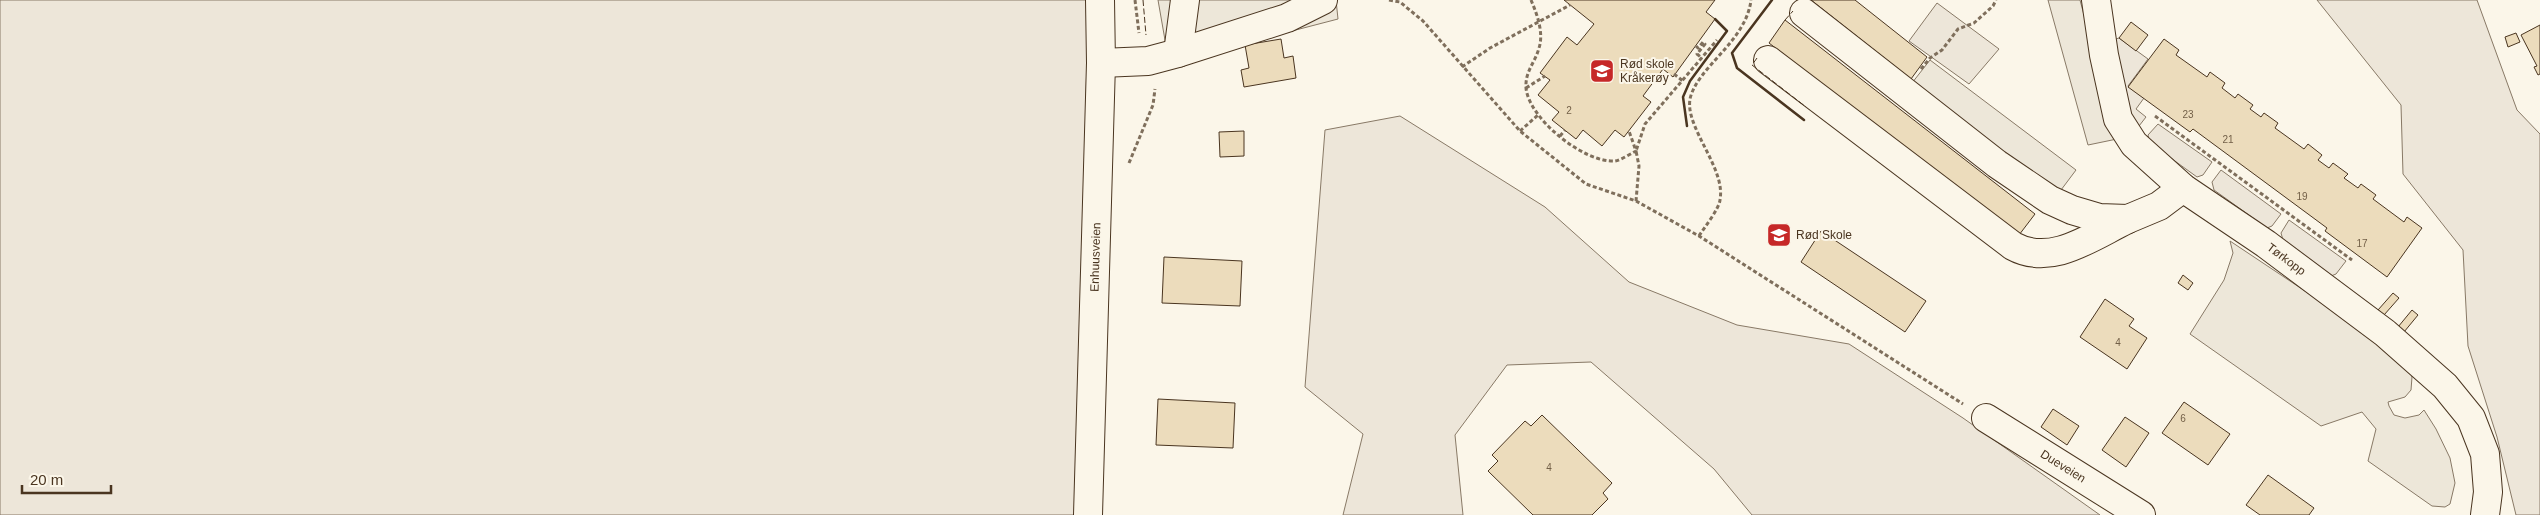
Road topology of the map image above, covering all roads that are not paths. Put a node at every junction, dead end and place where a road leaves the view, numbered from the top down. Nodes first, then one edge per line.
1 (1100, 0) edge
2 (1185, 0) edge
3 (1323, 0) edge
4 (2096, 0) edge
5 (1804, 13) dead end
6 (1178, 53) junction
7 (1768, 60) dead end
8 (1101, 63) junction
9 (2184, 188) junction
10 (2128, 219) junction
11 (1986, 418) road end
12 (1088, 515) edge
13 (2141, 515) edge
14 (2484, 515) edge

1 - 8 street, Enhuusveien
2 - 6 street
3 - 6 street
4 - 9 street, Tørkopp
5 - 10 street
6 - 8 street
7 - 10 street
8 - 12 street, Enhuusveien
9 - 10 street
9 - 14 street, Tørkopp
11 - 13 street, Dueveien

